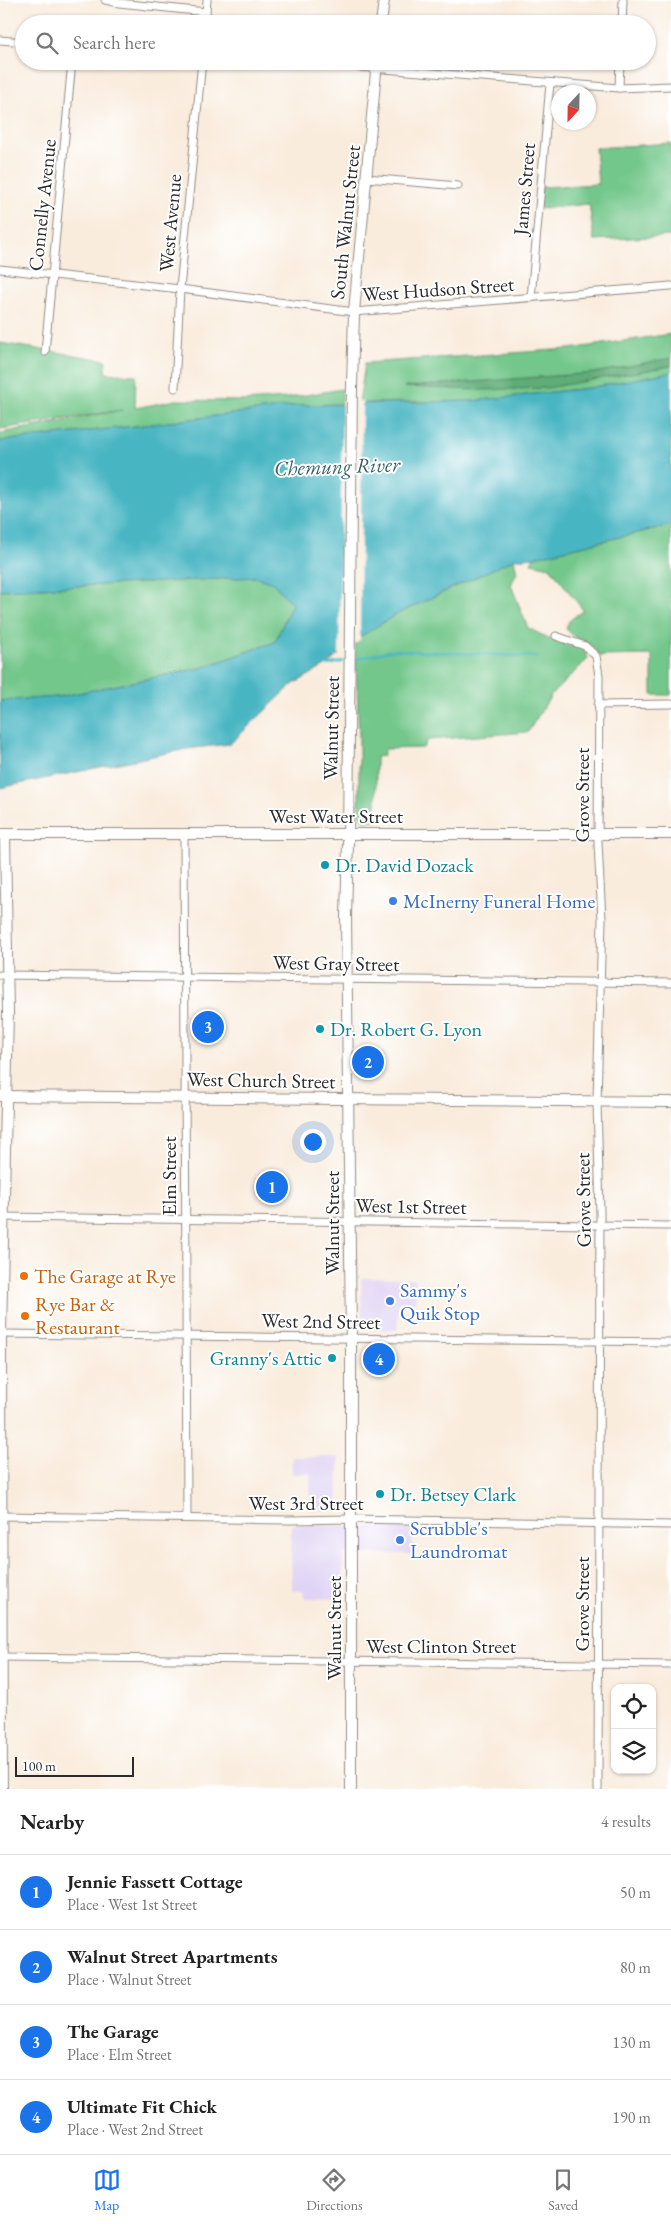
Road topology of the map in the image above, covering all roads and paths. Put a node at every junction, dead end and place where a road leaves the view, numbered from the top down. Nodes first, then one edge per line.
1 (105, 0) edge
2 (208, 0) edge
3 (384, 0) edge
4 (623, 0) edge
5 (206, 12) junction
6 (206, 15) edge
7 (382, 15) edge
8 (622, 15) edge
9 (0, 40) edge
10 (15, 41) edge
11 (71, 70) edge
12 (201, 70) edge
13 (377, 70) edge
14 (423, 70) edge
15 (620, 70) edge
16 (550, 84) junction
17 (671, 86) edge
18 (619, 88) junction
19 (367, 178) junction
20 (458, 186) dead end
21 (0, 270) edge
22 (51, 275) junction
23 (671, 286) edge
24 (180, 289) junction
25 (531, 298) junction
26 (354, 312) junction
27 (44, 352) dead end
28 (352, 386) joint
29 (175, 388) dead end
30 (556, 636) dead end
31 (671, 704) edge
32 (598, 706) junction
33 (184, 833) junction
34 (2, 834) edge
35 (598, 834) junction
36 (671, 834) edge
37 (348, 835) junction
38 (4, 975) edge
39 (184, 978) junction
40 (346, 979) junction
41 (601, 982) junction
42 (671, 983) edge
43 (3, 1096) edge
44 (185, 1096) junction
45 (349, 1099) junction
46 (597, 1101) junction
47 (671, 1102) edge
48 (2, 1217) edge
49 (186, 1218) junction
50 (350, 1222) junction
51 (600, 1225) junction
52 (671, 1226) edge
53 (1, 1334) edge
54 (186, 1335) junction
55 (351, 1338) junction
56 (599, 1339) junction
57 (671, 1342) edge
58 (2, 1516) edge
59 (187, 1518) junction
60 (351, 1519) junction
61 (598, 1524) junction
62 (671, 1524) edge
63 (2, 1657) edge
64 (352, 1662) junction
65 (598, 1664) junction
66 (671, 1665) edge
67 (2, 1789) edge
68 (351, 1789) edge
69 (598, 1789) edge

1 - 5 street
2 - 5 street
3 - 7 street
4 - 8 street
5 - 6 street
9 - 10 street
11 - 22 street, Connelly Avenue
12 - 24 street, West Avenue
13 - 19 street, South Walnut Street
14 - 16 street
15 - 18 street
16 - 18 street
16 - 25 street, James Street
17 - 18 street
19 - 20 street
19 - 26 street, South Walnut Street
21 - 22 street, West Hudson Street
22 - 24 street, West Hudson Street
22 - 27 street, Connelly Avenue
23 - 25 street, West Hudson Street
24 - 26 street, West Hudson Street
24 - 29 street, West Avenue
25 - 26 street, West Hudson Street
26 - 28 street, South Walnut Street
28 - 37 street, Walnut Street
30 - 32 street, Grove Street
31 - 32 street
32 - 35 street, Grove Street
33 - 34 street, West Water Street
33 - 37 street, West Water Street
33 - 39 street, Elm Street
34 - 38 street
35 - 36 street, West Water Street
35 - 37 street, West Water Street
35 - 41 street, Grove Street
37 - 40 street, Walnut Street
38 - 39 street, West Gray Street
38 - 43 street
39 - 40 street, West Gray Street
39 - 44 street, Elm Street
40 - 41 street, West Gray Street
40 - 45 street, Walnut Street
41 - 42 street, West Gray Street
41 - 46 street, Grove Street
43 - 44 street, West Church Street
43 - 48 street
44 - 45 street, West Church Street
44 - 49 street, Elm Street
45 - 46 street, West Church Street
45 - 50 street, Walnut Street
46 - 47 street, West Church Street
46 - 51 street, Grove Street
48 - 49 street, West 1st Street
48 - 53 street
49 - 50 street, West 1st Street
49 - 54 street, Elm Street
50 - 51 street, West 1st Street
50 - 55 street, Walnut Street
51 - 52 street, West 1st Street
51 - 56 street, Grove Street
53 - 54 street, West 2nd Street
53 - 58 street
54 - 55 street, West 2nd Street
54 - 59 street, Elm Street
55 - 56 street, West 2nd Street
55 - 60 street, Walnut Street
56 - 57 street, West 2nd Street
56 - 61 street, Grove Street
58 - 59 street, West 3rd Street
58 - 63 street
59 - 60 street, West 3rd Street
60 - 61 street, West 3rd Street
60 - 64 street, Walnut Street
61 - 62 street, West 3rd Street
61 - 65 street, Grove Street
63 - 64 street, West Clinton Street
63 - 67 street
64 - 65 street, West Clinton Street
64 - 68 street, Walnut Street
65 - 66 street, West Clinton Street
65 - 69 street, Grove Street

